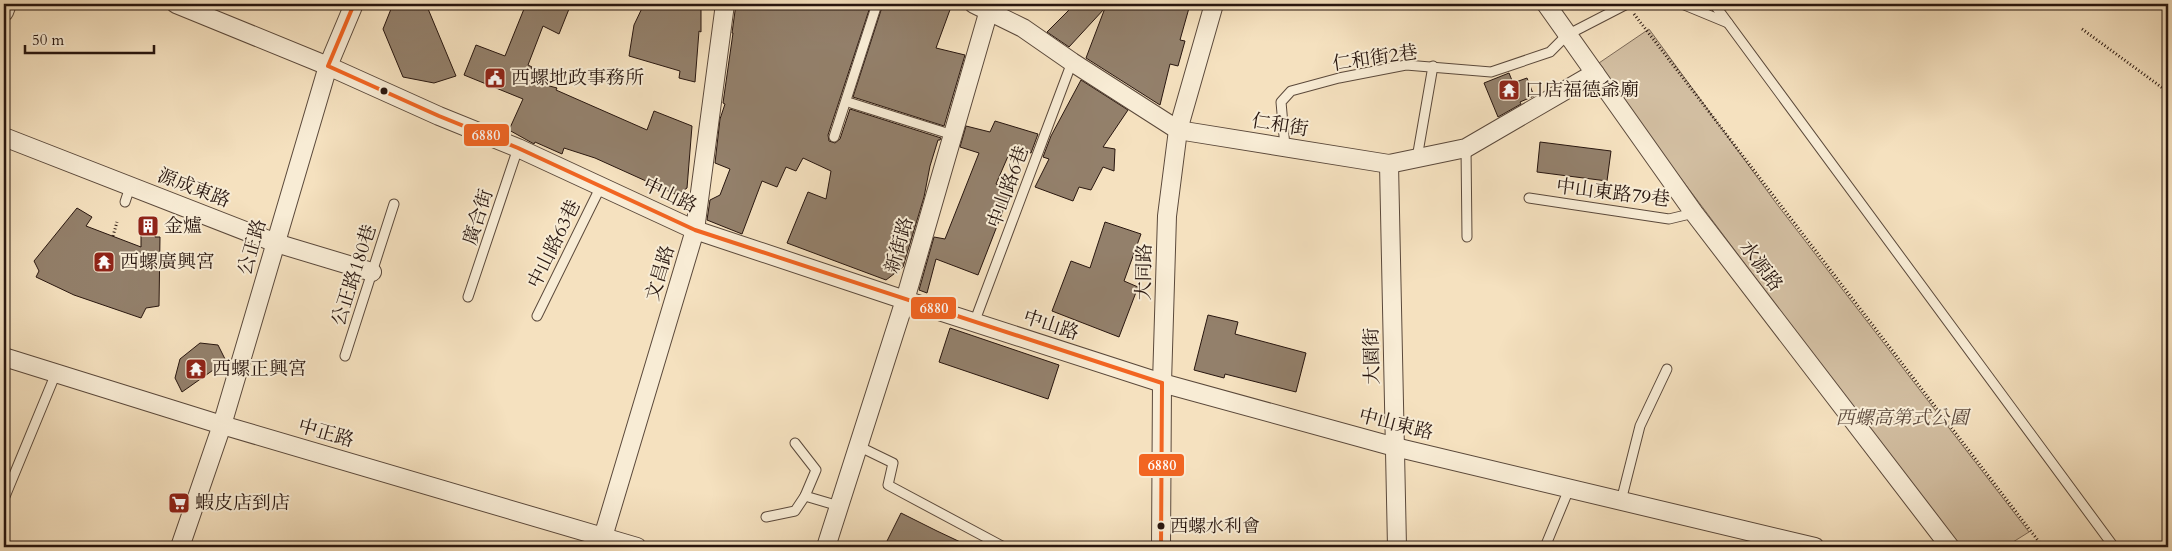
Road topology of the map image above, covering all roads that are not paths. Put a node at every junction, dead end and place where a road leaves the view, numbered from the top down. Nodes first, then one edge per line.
1 (7, 4) edge
2 (176, 4) edge
3 (354, 4) edge
4 (724, 4) edge
5 (877, 4) edge
6 (1214, 4) edge
7 (1546, 4) edge
8 (1627, 4) edge
9 (1682, 4) edge
10 (1714, 4) edge
11 (985, 6) edge
12 (4, 12) edge
13 (1728, 23) junction
14 (1567, 34) junction
15 (1072, 62) junction
16 (328, 66) junction
17 (1433, 66) junction
18 (1595, 73) junction
19 (852, 103) dead end
20 (1178, 130) junction
21 (952, 135) junction
22 (4, 137) edge
23 (834, 137) dead end
24 (1286, 147) junction
25 (518, 148) junction
26 (1466, 148) junction
27 (1417, 158) junction
28 (1389, 164) junction
29 (601, 186) junction
30 (1529, 198) dead end
31 (394, 204) dead end
32 (1694, 213) junction
33 (695, 230) junction
34 (1467, 237) dead end
35 (276, 242) junction
36 (372, 272) junction
37 (468, 297) dead end
38 (905, 300) junction
39 (537, 316) dead end
40 (974, 323) junction
41 (345, 356) dead end
42 (4, 357) edge
43 (1667, 369) dead end
44 (56, 374) junction
45 (1162, 383) junction
46 (222, 425) junction
47 (795, 443) dead end
48 (858, 446) junction
49 (1395, 447) junction
50 (1570, 488) junction
51 (805, 496) junction
52 (4, 499) edge
53 (1620, 501) junction
54 (195, 504) junction
55 (839, 506) junction
56 (766, 517) dead end
57 (602, 542) edge
58 (1002, 546) dead end
59 (180, 547) edge
60 (192, 547) edge
61 (637, 547) edge
62 (826, 547) edge
63 (1161, 547) edge
64 (1398, 547) edge
65 (1545, 547) edge
66 (1815, 547) edge
67 (1950, 547) edge
68 (2114, 547) edge

1 - 12 street
2 - 16 street, 中山路
3 - 16 street, 公正路
4 - 33 street, 文昌路
5 - 23 lane
6 - 20 street, 大同路
7 - 14 street, 水源路
8 - 14 lane, 仁和街2巷
9 - 13 lane
10 - 13 lane
11 - 15 street, 仁和街
11 - 21 street, 新街路
13 - 68 lane
14 - 17 lane, 仁和街2巷
14 - 18 street, 水源路
15 - 20 street, 仁和街
15 - 40 lane, 中山路6巷
16 - 25 street, 中山路
16 - 35 street, 公正路
17 - 24 lane, 仁和街2巷
17 - 27 lane
18 - 26 street, 仁和街
18 - 32 street, 水源路
19 - 21 lane
20 - 24 street, 仁和街
20 - 45 street, 大同路
21 - 38 street, 新街路
22 - 35 street, 源成東路
24 - 28 street, 仁和街
25 - 29 street, 中山路
25 - 37 lane, 廣合街
26 - 27 street, 仁和街
26 - 34 lane
27 - 28 street, 仁和街
28 - 49 street, 大園街
29 - 33 street, 中山路
29 - 39 lane, 中山路63巷
30 - 32 lane, 中山東路79巷
31 - 36 lane, 公正路180巷
32 - 67 street, 水源路
33 - 38 street, 中山路
33 - 57 street, 文昌路
35 - 36 street, 源成東路
35 - 46 street, 公正路
36 - 41 lane, 公正路180巷
38 - 40 street, 中山路
38 - 48 street, 新街路
40 - 45 street, 中山路
42 - 44 street, 中正路
43 - 53 lane
44 - 46 street, 中正路
44 - 52 lane
45 - 49 street, 中山東路
45 - 63 street, 大同路
46 - 54 street, 公正路
46 - 57 street, 中正路
47 - 51 lane
48 - 55 street, 新街路
48 - 58 lane
49 - 50 street, 中山東路
49 - 64 street, 大園街
50 - 53 street, 中山東路
50 - 65 lane
51 - 55 lane
51 - 56 lane
53 - 66 street, 中山東路
54 - 59 street, 公正路
54 - 60 street, 公正路
55 - 62 street, 新街路
57 - 61 street, 中正路

